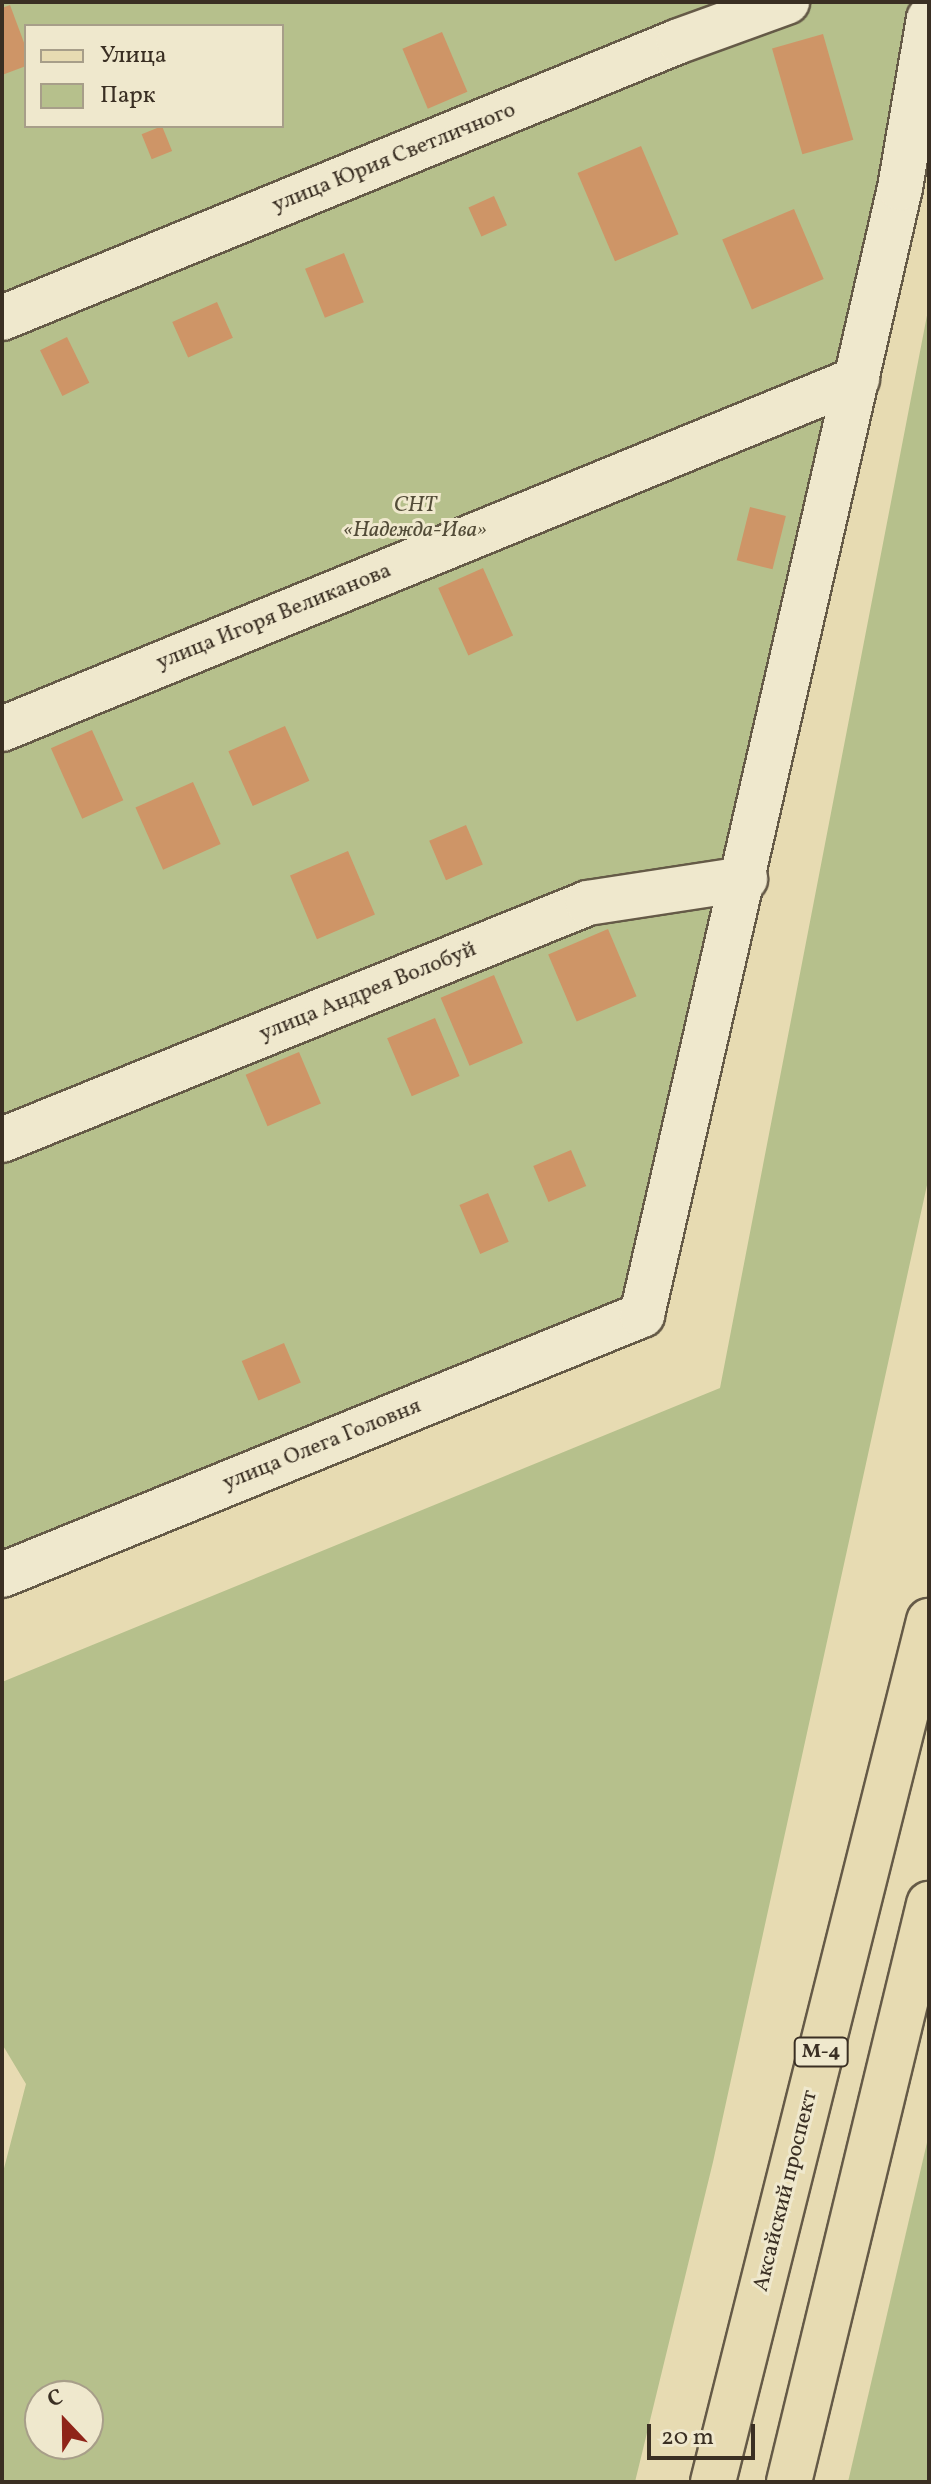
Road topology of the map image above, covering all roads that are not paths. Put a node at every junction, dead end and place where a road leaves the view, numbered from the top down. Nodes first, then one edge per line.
1 (787, 2) edge
2 (929, 18) edge
3 (2, 318) edge
4 (857, 379) junction
5 (2, 729) edge
6 (745, 879) junction
7 (2, 1140) edge
8 (2, 1575) edge
9 (929, 1621) edge
10 (929, 1904) edge
11 (713, 2482) edge
12 (789, 2482) edge

1 - 3 street, улица Юрия Светличного
2 - 4 street
4 - 5 street, улица Игоря Великанова
4 - 6 street
6 - 7 street, улица Андрея Волобуй
6 - 8 street, улица Олега Головня
9 - 11 main road, Аксайский проспект / М-4
10 - 12 main road

